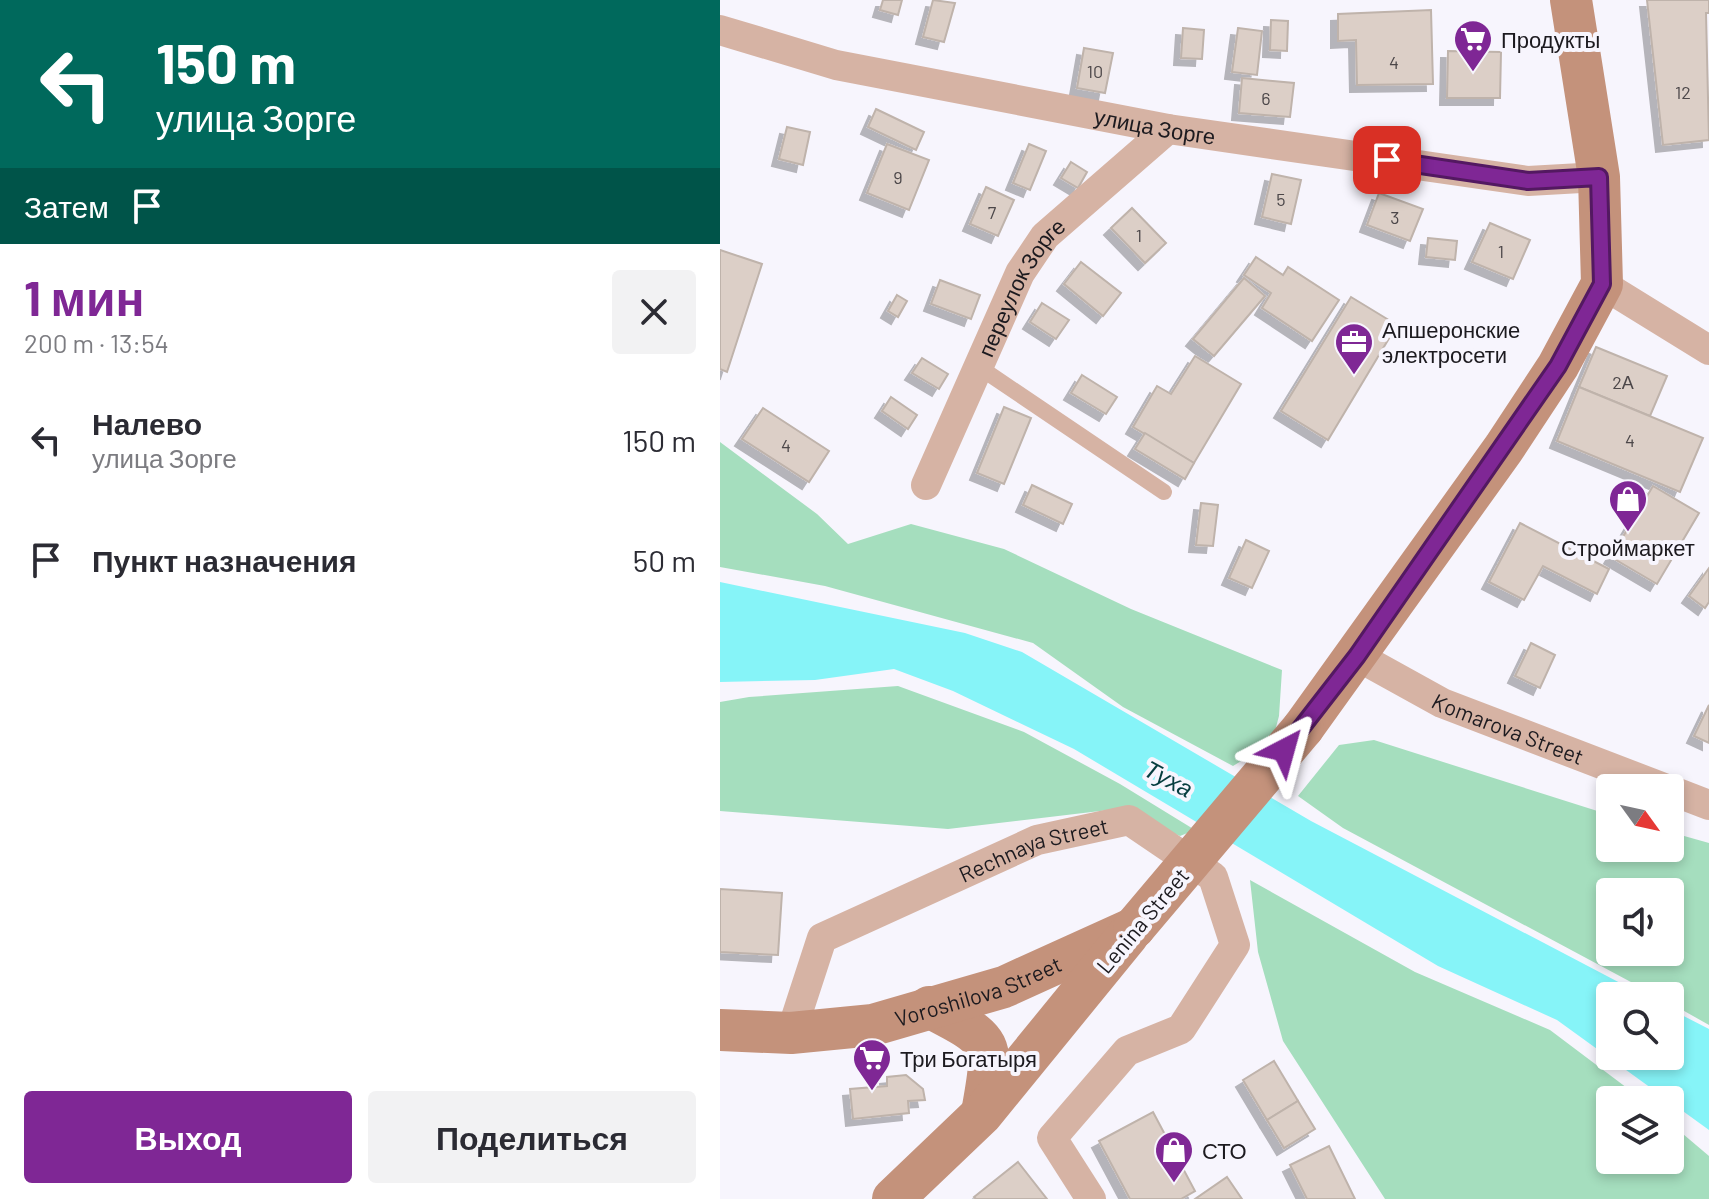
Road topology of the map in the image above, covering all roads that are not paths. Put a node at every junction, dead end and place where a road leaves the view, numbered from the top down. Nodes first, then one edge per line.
1 (1571, 0) edge
2 (720, 30) edge
3 (1168, 129) junction
4 (1599, 177) junction
5 (1602, 284) junction
6 (1709, 350) edge
7 (979, 367) junction
8 (926, 485) dead end
9 (1164, 492) dead end
10 (1357, 656) junction
11 (1627, 774) edge
12 (1684, 795) edge
13 (1709, 805) edge
14 (1134, 928) junction
15 (929, 1007) junction
16 (720, 1030) edge
17 (791, 1033) junction
18 (982, 1114) junction
19 (893, 1199) edge
20 (1091, 1199) edge

1 - 4 main road
2 - 3 street, улица Зорге
3 - 4 street, улица Зорге
3 - 7 street, переулок Зорге
4 - 5 main road
5 - 6 street
5 - 10 main road, Lenina Street
7 - 8 street, переулок Зорге
7 - 9 lane
10 - 11 street, Komarova Street
10 - 14 main road, Lenina Street, bridge
12 - 13 street
14 - 15 main road, Voroshilova Street
14 - 18 main road, Lenina Street
15 - 17 main road, Voroshilova Street
15 - 18 main road
16 - 17 main road, Voroshilova Street
17 - 20 street, Rechnaya Street
18 - 19 main road, Lenina Street

